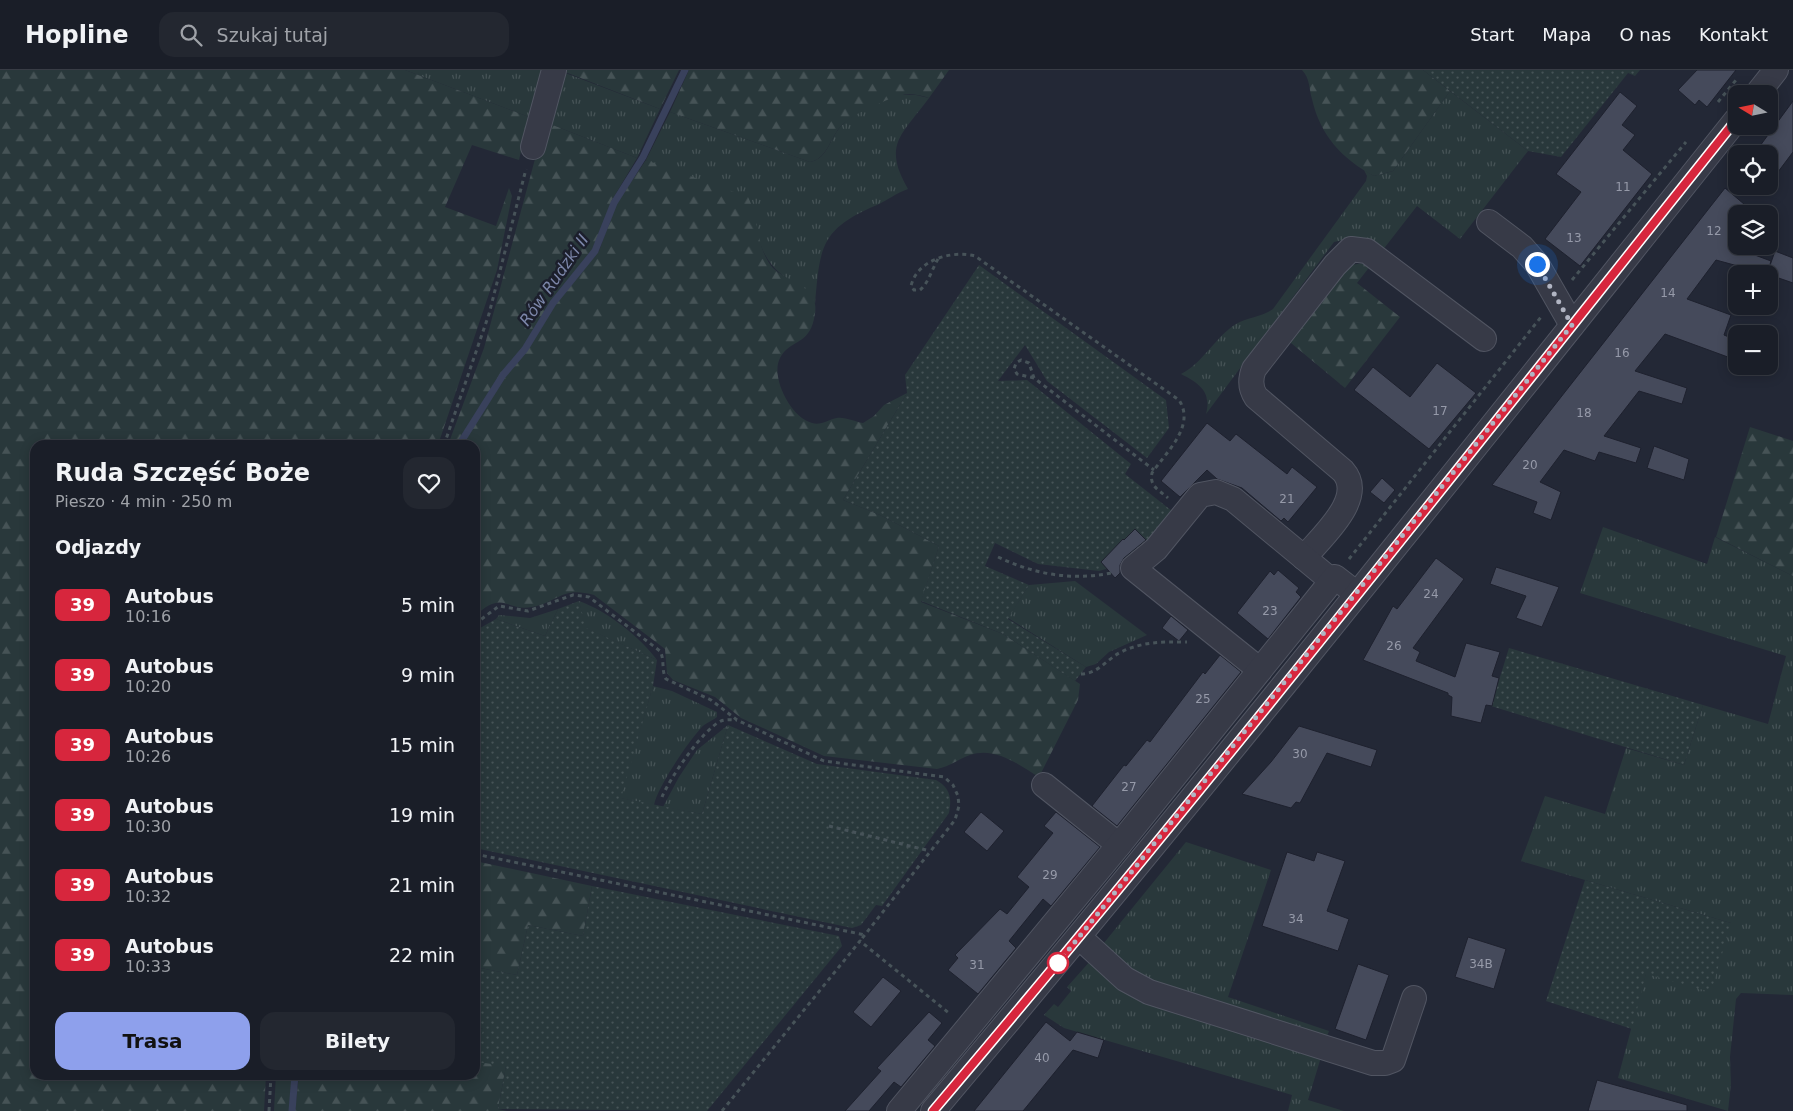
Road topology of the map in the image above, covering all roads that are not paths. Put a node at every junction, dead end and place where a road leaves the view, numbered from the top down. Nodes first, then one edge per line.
1 (554, 70) edge
2 (1776, 70) edge
3 (1764, 85) edge
4 (1728, 130) edge
5 (533, 147) road end
6 (1489, 222) dead end
7 (1572, 325) junction
8 (1484, 339) dead end
9 (1304, 558) junction
10 (1333, 579) junction
11 (1357, 594) junction
12 (1260, 670) junction
13 (1044, 785) dead end
14 (1119, 846) junction
15 (1079, 937) junction
16 (1414, 998) dead end
17 (899, 1111) edge
18 (933, 1111) edge

1 - 5 street
2 - 3 street
4 - 7 street
6 - 7 street
7 - 11 street
8 - 9 street
9 - 10 street
9 - 12 street
10 - 11 street
10 - 12 street
11 - 15 street
12 - 14 street
13 - 14 street
14 - 17 street
15 - 16 street
15 - 18 street

